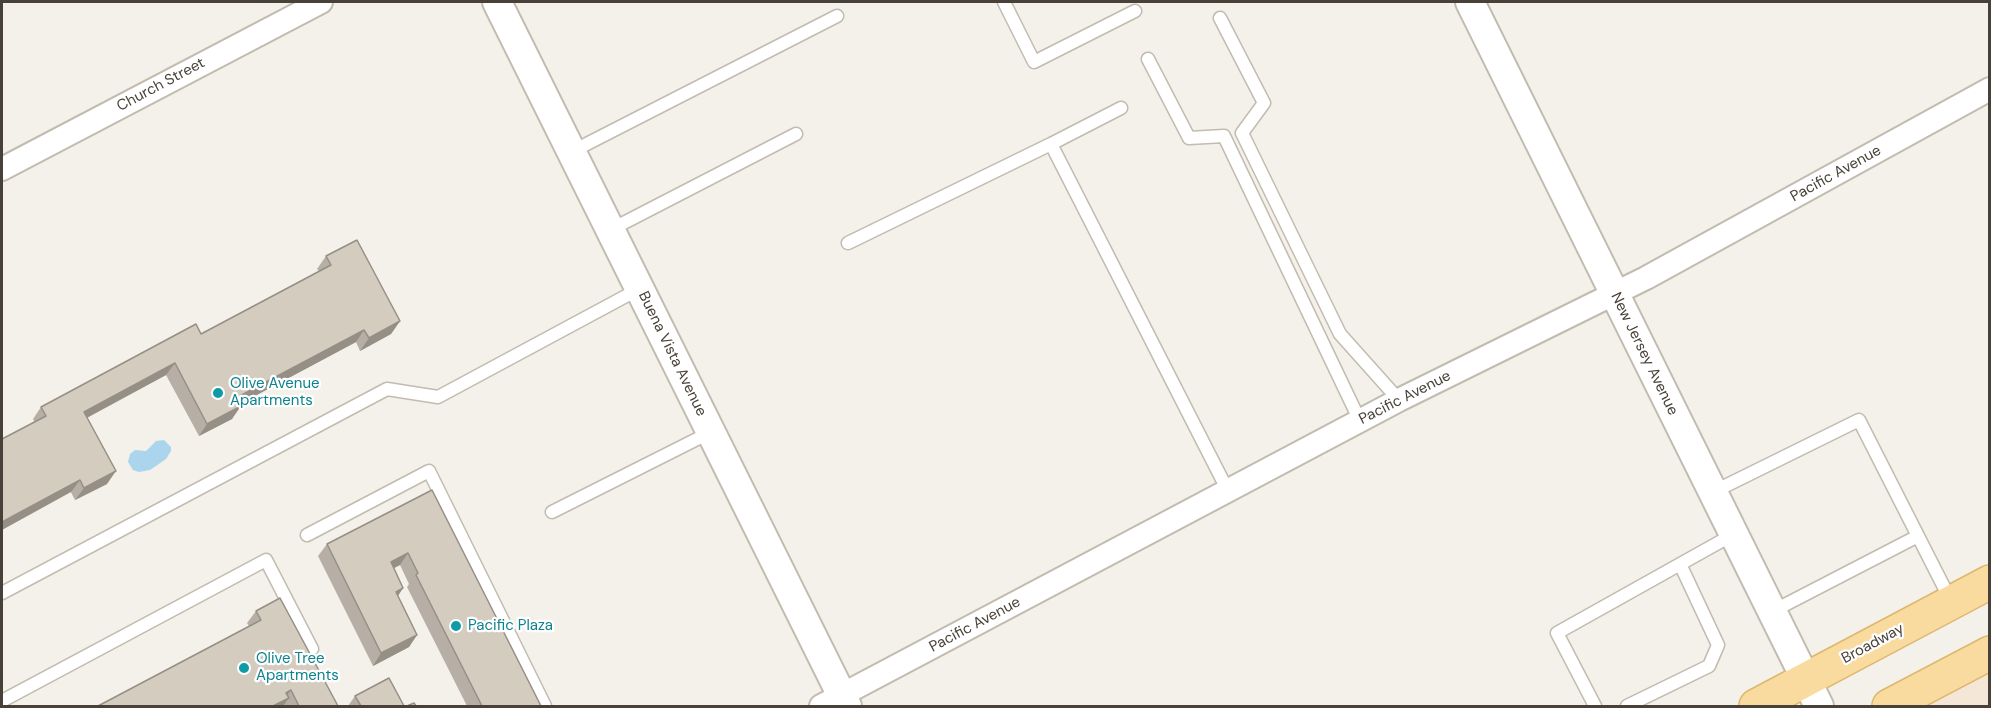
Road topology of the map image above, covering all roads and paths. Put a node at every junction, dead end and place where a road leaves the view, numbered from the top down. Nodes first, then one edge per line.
1 (321, 2) edge
2 (497, 2) edge
3 (1004, 2) edge
4 (1470, 2) edge
5 (1135, 11) dead end
6 (837, 16) dead end
7 (1220, 18) dead end
8 (1148, 59) dead end
9 (1989, 89) edge
10 (1121, 108) dead end
11 (795, 134) dead end
12 (1051, 144) junction
13 (571, 152) junction
14 (2, 169) edge
15 (610, 230) junction
16 (848, 243) dead end
17 (640, 289) junction
18 (1615, 295) junction
19 (1399, 400) junction
20 (1360, 421) junction
21 (711, 432) junction
22 (1228, 491) junction
23 (1713, 492) junction
24 (552, 512) dead end
25 (1734, 534) junction
26 (307, 535) dead end
27 (1918, 536) junction
28 (1680, 564) junction
29 (1989, 582) edge
30 (2, 593) edge
31 (1952, 603) junction
32 (1772, 612) junction
33 (312, 649) dead end
34 (1989, 653) edge
35 (1812, 693) edge
36 (2, 701) edge
37 (1653, 701) edge
38 (836, 703) edge
39 (545, 706) edge
40 (1595, 706) edge
41 (1627, 706) edge
42 (1756, 706) edge
43 (1888, 706) edge

1 - 14 street, Church Street
2 - 13 street, Buena Vista Avenue
3 - 5 lane
4 - 18 street, New Jersey Avenue
6 - 13 lane
7 - 19 lane
8 - 20 lane
9 - 18 street, Pacific Avenue
10 - 12 lane
11 - 15 lane
12 - 16 lane
12 - 22 lane
13 - 15 street, Buena Vista Avenue
15 - 17 street, Buena Vista Avenue
17 - 21 street, Buena Vista Avenue
17 - 30 lane
18 - 19 street, Pacific Avenue
18 - 23 street, New Jersey Avenue
19 - 20 street, Pacific Avenue
20 - 22 street, Pacific Avenue
21 - 24 lane
21 - 38 street, Buena Vista Avenue
22 - 38 street, Pacific Avenue
23 - 25 street, New Jersey Avenue
23 - 27 lane
25 - 28 lane
25 - 32 street, New Jersey Avenue
26 - 39 lane
27 - 31 lane
27 - 32 lane
28 - 37 lane
28 - 40 lane
29 - 31 main road, Broadway
31 - 35 main road, Broadway
32 - 35 street, New Jersey Avenue
33 - 36 lane
34 - 43 main road
35 - 42 main road, Broadway
37 - 41 lane

